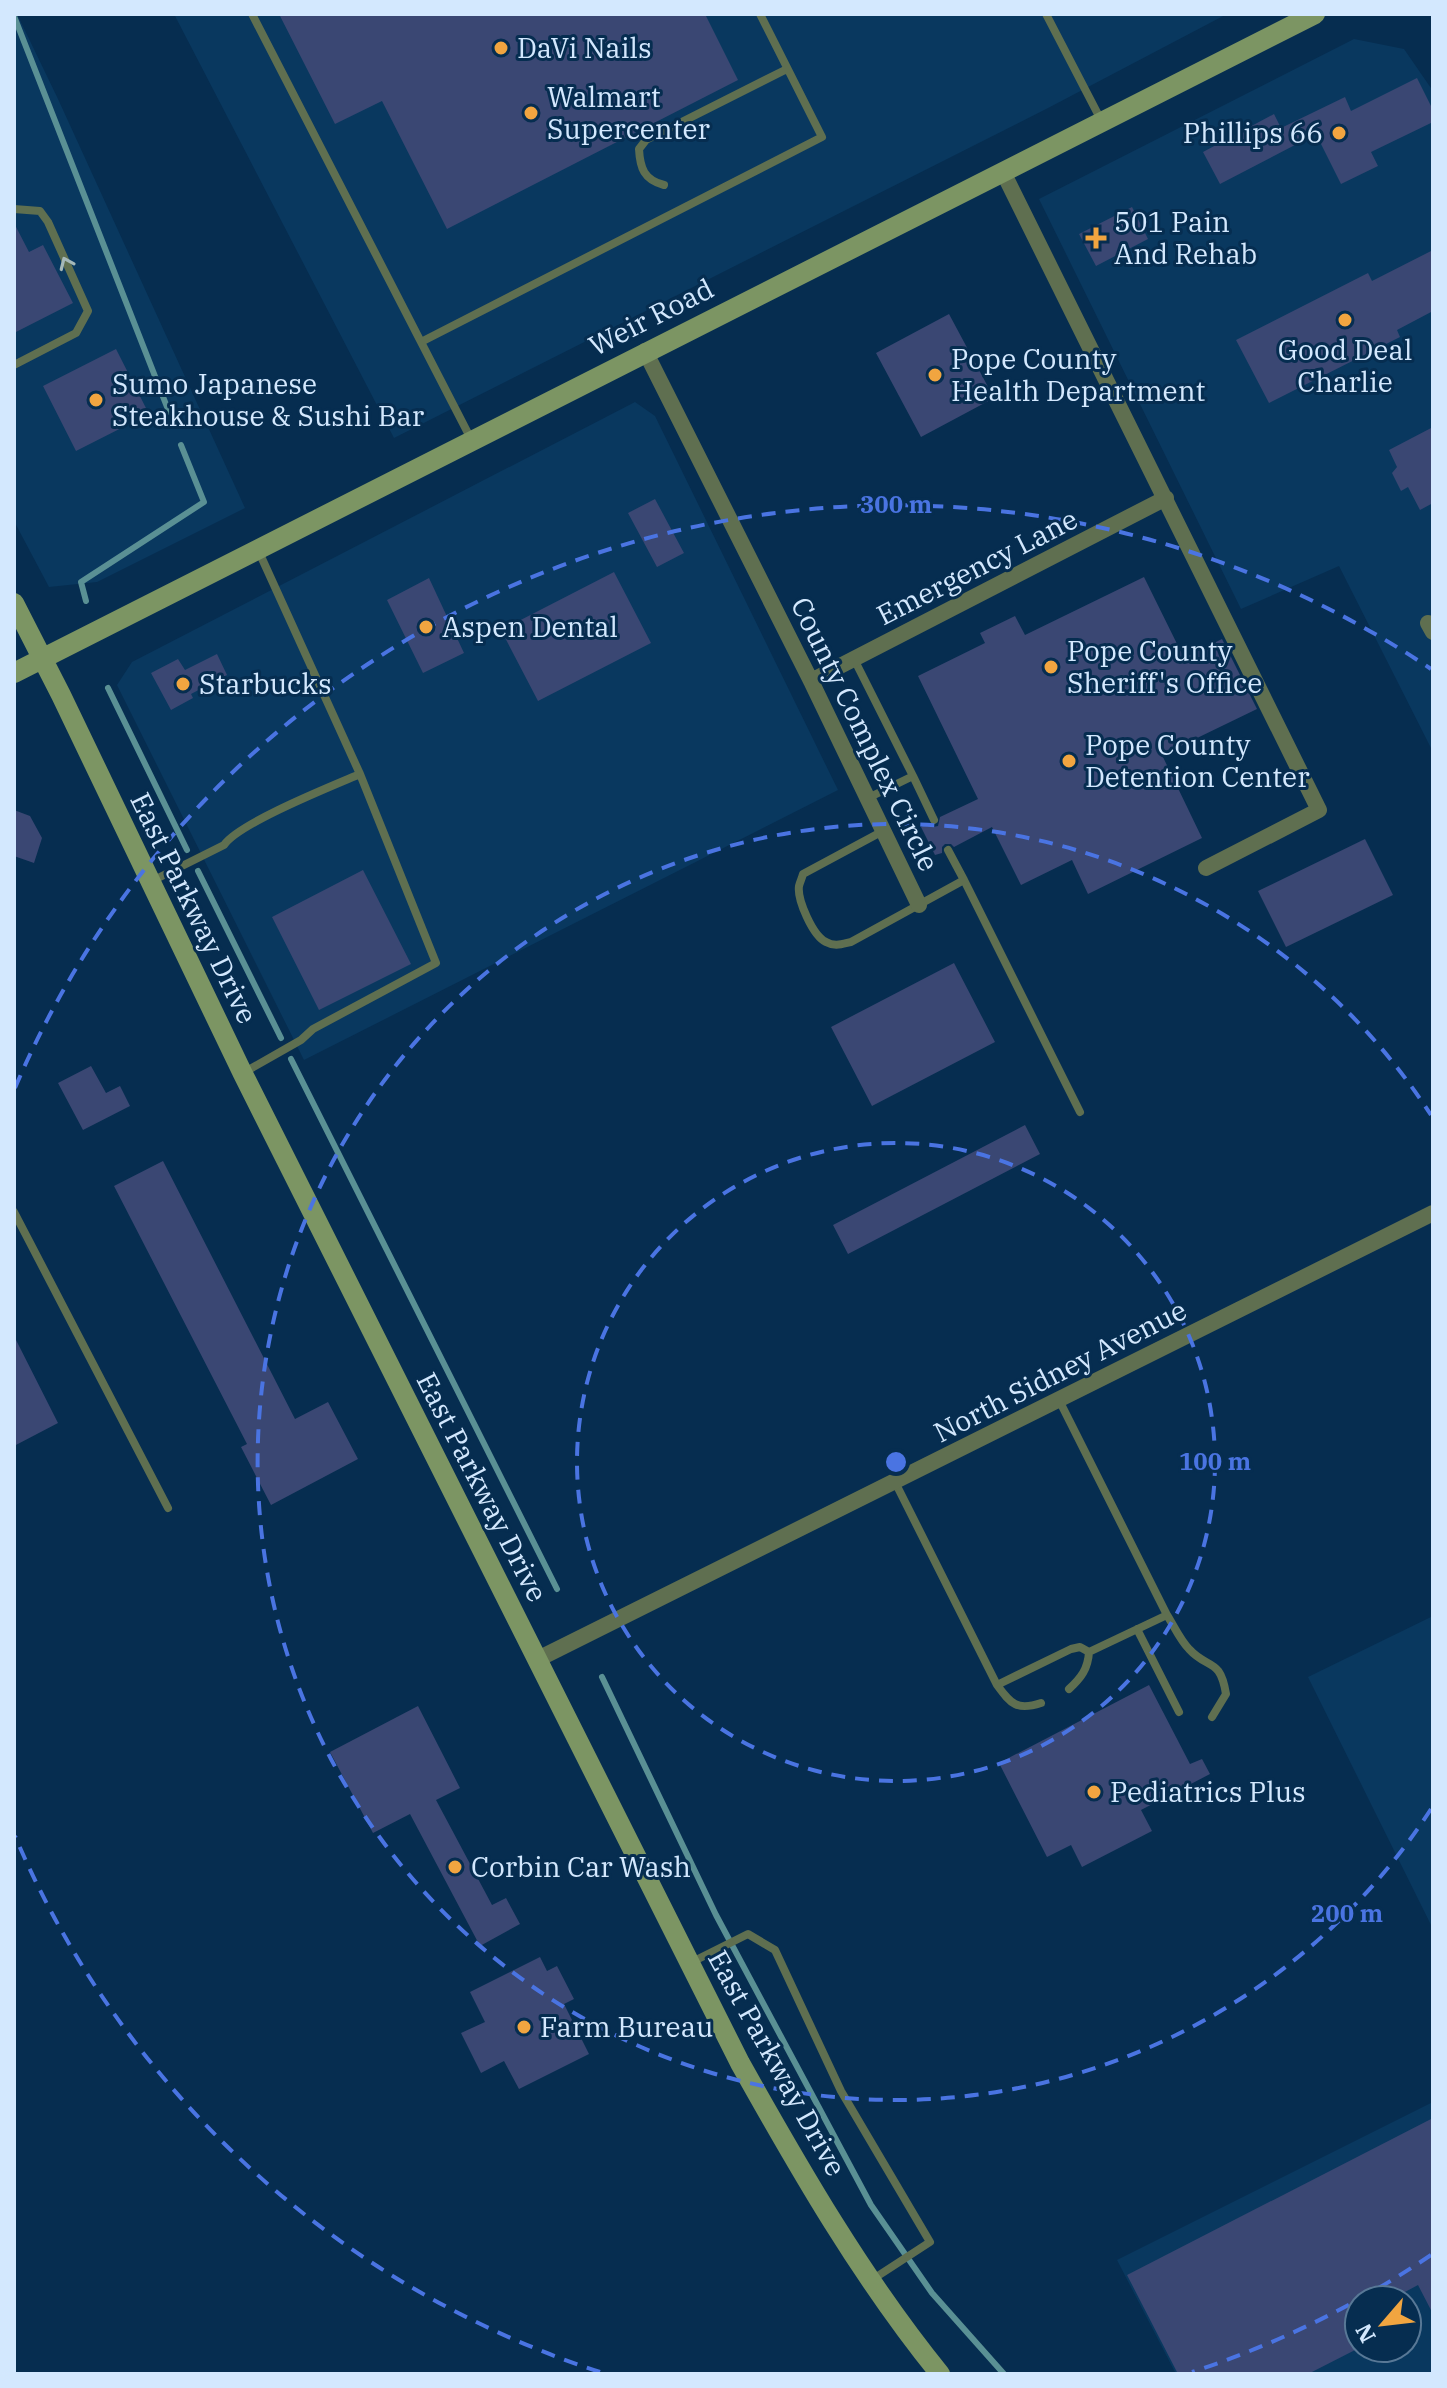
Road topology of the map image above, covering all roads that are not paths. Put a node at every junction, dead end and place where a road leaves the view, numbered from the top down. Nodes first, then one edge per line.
1 (252, 14) edge
2 (760, 14) edge
3 (1046, 14) edge
4 (1315, 14) edge
5 (787, 69) junction
6 (1102, 122) junction
7 (1003, 172) junction
8 (664, 185) dead end
9 (14, 209) edge
10 (421, 342) junction
11 (645, 351) junction
12 (14, 365) edge
13 (471, 440) junction
14 (1166, 498) junction
15 (257, 548) junction
16 (14, 603) edge
17 (42, 659) junction
18 (854, 659) junction
19 (14, 673) edge
20 (811, 681) junction
21 (360, 774) junction
22 (913, 776) junction
23 (868, 798) junction
24 (934, 820) dead end
25 (884, 831) junction
26 (948, 850) dead end
27 (1206, 868) dead end
28 (964, 880) junction
29 (150, 882) junction
30 (919, 905) junction
31 (243, 1074) junction
32 (1080, 1112) dead end
33 (14, 1212) edge
34 (1433, 1213) edge
35 (1059, 1400) junction
36 (895, 1482) junction
37 (168, 1508) dead end
38 (1167, 1615) junction
39 (1137, 1629) junction
40 (1089, 1652) junction
41 (538, 1659) junction
42 (997, 1685) junction
43 (1069, 1689) dead end
44 (1041, 1703) dead end
45 (1179, 1712) dead end
46 (1212, 1717) dead end
47 (690, 1963) junction
48 (870, 2281) junction
49 (940, 2374) edge

1 - 10 lane
2 - 5 lane
3 - 6 lane
4 - 6 main road, Weir Road
5 - 8 lane
5 - 10 lane
6 - 7 main road, Weir Road
7 - 11 main road, Weir Road
7 - 14 street
12 -> 9 lane
10 - 13 lane
11 - 13 main road, Weir Road
11 - 20 street, County Complex Circle
13 - 15 main road, Weir Road
14 - 18 street, Emergency Lane
14 - 27 street
15 - 17 main road, Weir Road
15 - 21 lane
16 - 17 main road, East Parkway Drive
17 - 19 main road, Weir Road
17 - 29 main road, East Parkway Drive
18 - 20 street, Emergency Lane
18 - 22 lane
20 - 23 street, County Complex Circle
21 - 29 lane
21 - 31 lane
22 - 23 lane
22 - 24 lane
23 - 25 street, County Complex Circle
25 - 30 street, County Complex Circle
25 - 30 lane
26 - 28 lane
28 - 30 lane, County Complex Circle
28 - 32 lane, County Complex Circle
29 - 31 main road, East Parkway Drive
31 - 41 main road, East Parkway Drive
33 - 37 lane
34 - 35 street, North Sidney Avenue
35 - 36 street, North Sidney Avenue
35 - 38 lane
36 - 41 street, North Sidney Avenue
36 - 42 lane
38 - 39 lane
38 - 46 lane
39 - 40 lane
39 - 45 lane
40 - 42 lane
40 - 43 lane
41 - 47 main road, East Parkway Drive
42 - 44 lane
47 - 48 main road, East Parkway Drive
47 - 48 lane
48 - 49 main road, East Parkway Drive

